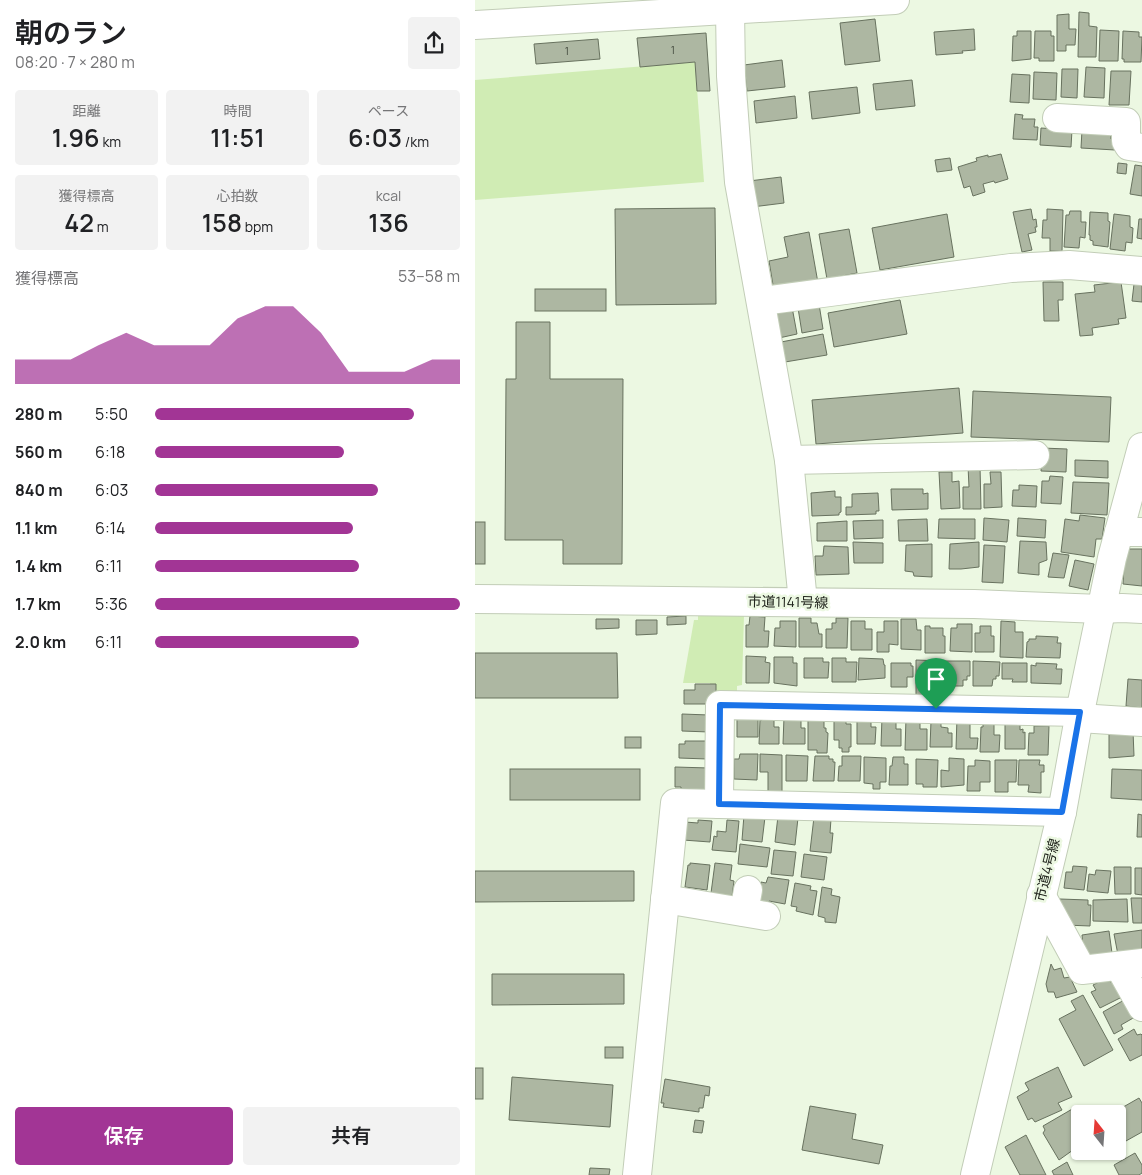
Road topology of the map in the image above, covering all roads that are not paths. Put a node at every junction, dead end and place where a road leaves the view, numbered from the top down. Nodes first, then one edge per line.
1 (895, 0) edge
2 (730, 10) junction
3 (475, 25) edge
4 (1057, 118) dead end
5 (1142, 148) edge
6 (1142, 271) edge
7 (762, 302) junction
8 (1142, 447) edge
9 (1035, 455) dead end
10 (789, 460) junction
11 (1130, 532) edge
12 (475, 599) edge
13 (803, 602) junction
14 (1101, 609) junction
15 (1142, 609) edge
16 (1079, 715) junction
17 (1142, 722) edge
18 (719, 804) junction
19 (1062, 812) junction
20 (1041, 895) junction
21 (665, 899) junction
22 (753, 906) dead end
23 (1131, 964) edge
24 (1142, 1007) edge
25 (637, 1175) edge
26 (975, 1175) edge

1 - 2 street
2 - 3 street
2 - 7 street
4 - 5 street
6 - 7 street
7 - 10 street
8 - 11 street, 市道4号線
9 - 10 street
10 - 13 street
11 - 14 street, 市道4号線
12 - 13 street, 市道1141号線
13 - 14 street, 市道1141号線
14 - 15 street, 市道1141号線
14 - 16 street, 市道4号線
16 - 17 street
16 - 18 street
16 - 19 street, 市道4号線
18 - 19 street
18 - 21 street
19 - 20 street, 市道4号線
20 - 23 street
20 - 26 street, 市道4号線
21 - 22 street
21 - 25 street
23 - 24 street

